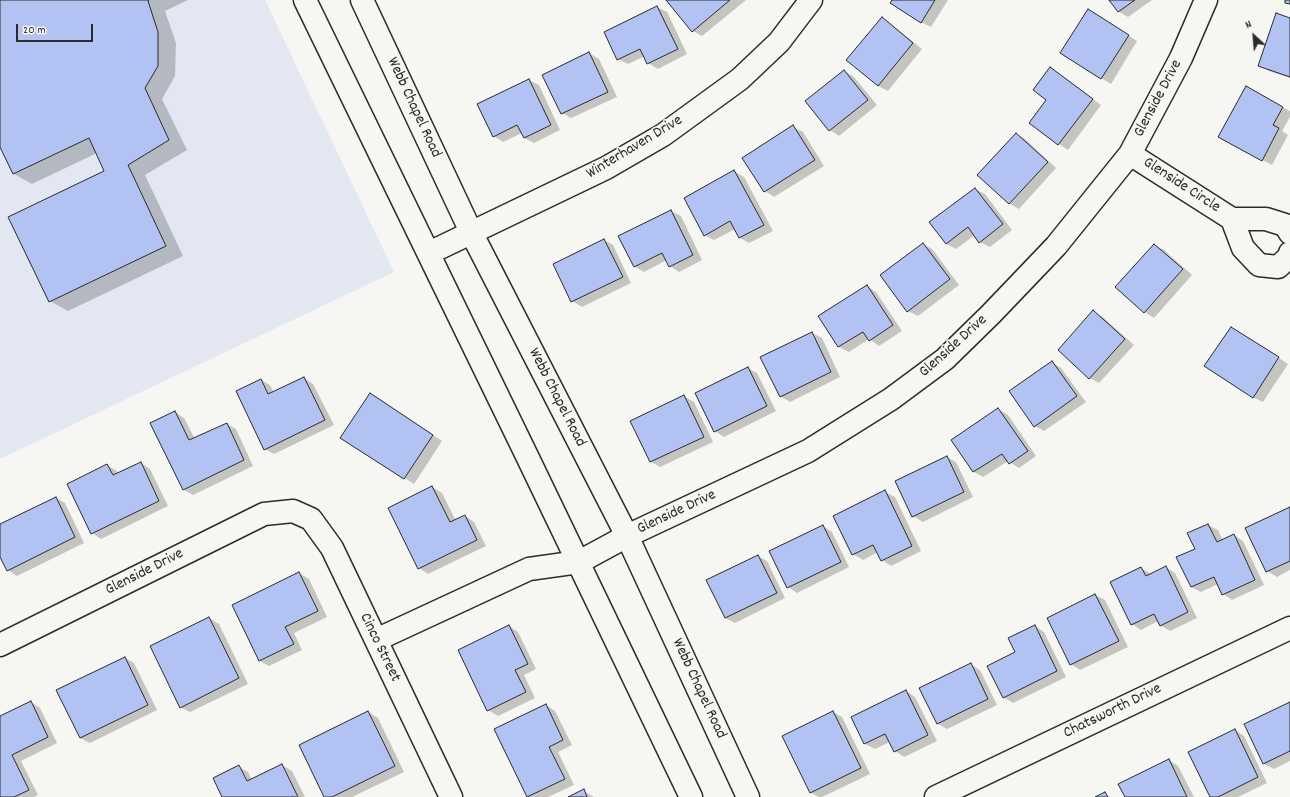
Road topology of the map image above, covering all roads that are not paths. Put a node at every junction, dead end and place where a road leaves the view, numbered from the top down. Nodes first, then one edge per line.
1 (305, 0) edge
2 (362, 0) edge
3 (811, 0) edge
4 (1206, 0) edge
5 (1130, 154) junction
6 (1232, 219) junction
7 (471, 232) junction
8 (1290, 233) edge
9 (429, 253) junction
10 (1290, 253) edge
11 (293, 511) joint
12 (627, 536) junction
13 (579, 562) junction
14 (1290, 628) edge
15 (376, 640) junction
16 (0, 645) edge
17 (451, 797) edge
18 (691, 797) edge
19 (748, 797) edge
20 (936, 797) edge

1 - 9 street
2 - 7 street, Webb Chapel Road
3 - 7 street, Winterhaven Drive
4 - 5 street, Glenside Drive
5 - 6 street, Glenside Circle
5 - 12 street, Glenside Drive
6 - 8 street, Glenside Circle
6 - 10 street, Glenside Circle
7 - 9 street, Winterhaven Drive
7 - 12 street, Webb Chapel Road
9 - 13 street
11 - 15 street, Cinco Street
11 - 16 street, Glenside Drive
12 - 13 street, Glenside Drive
12 - 19 street, Webb Chapel Road
13 - 15 street
13 - 18 street
14 - 20 street, Chatsworth Drive
15 - 17 street, Cinco Street

